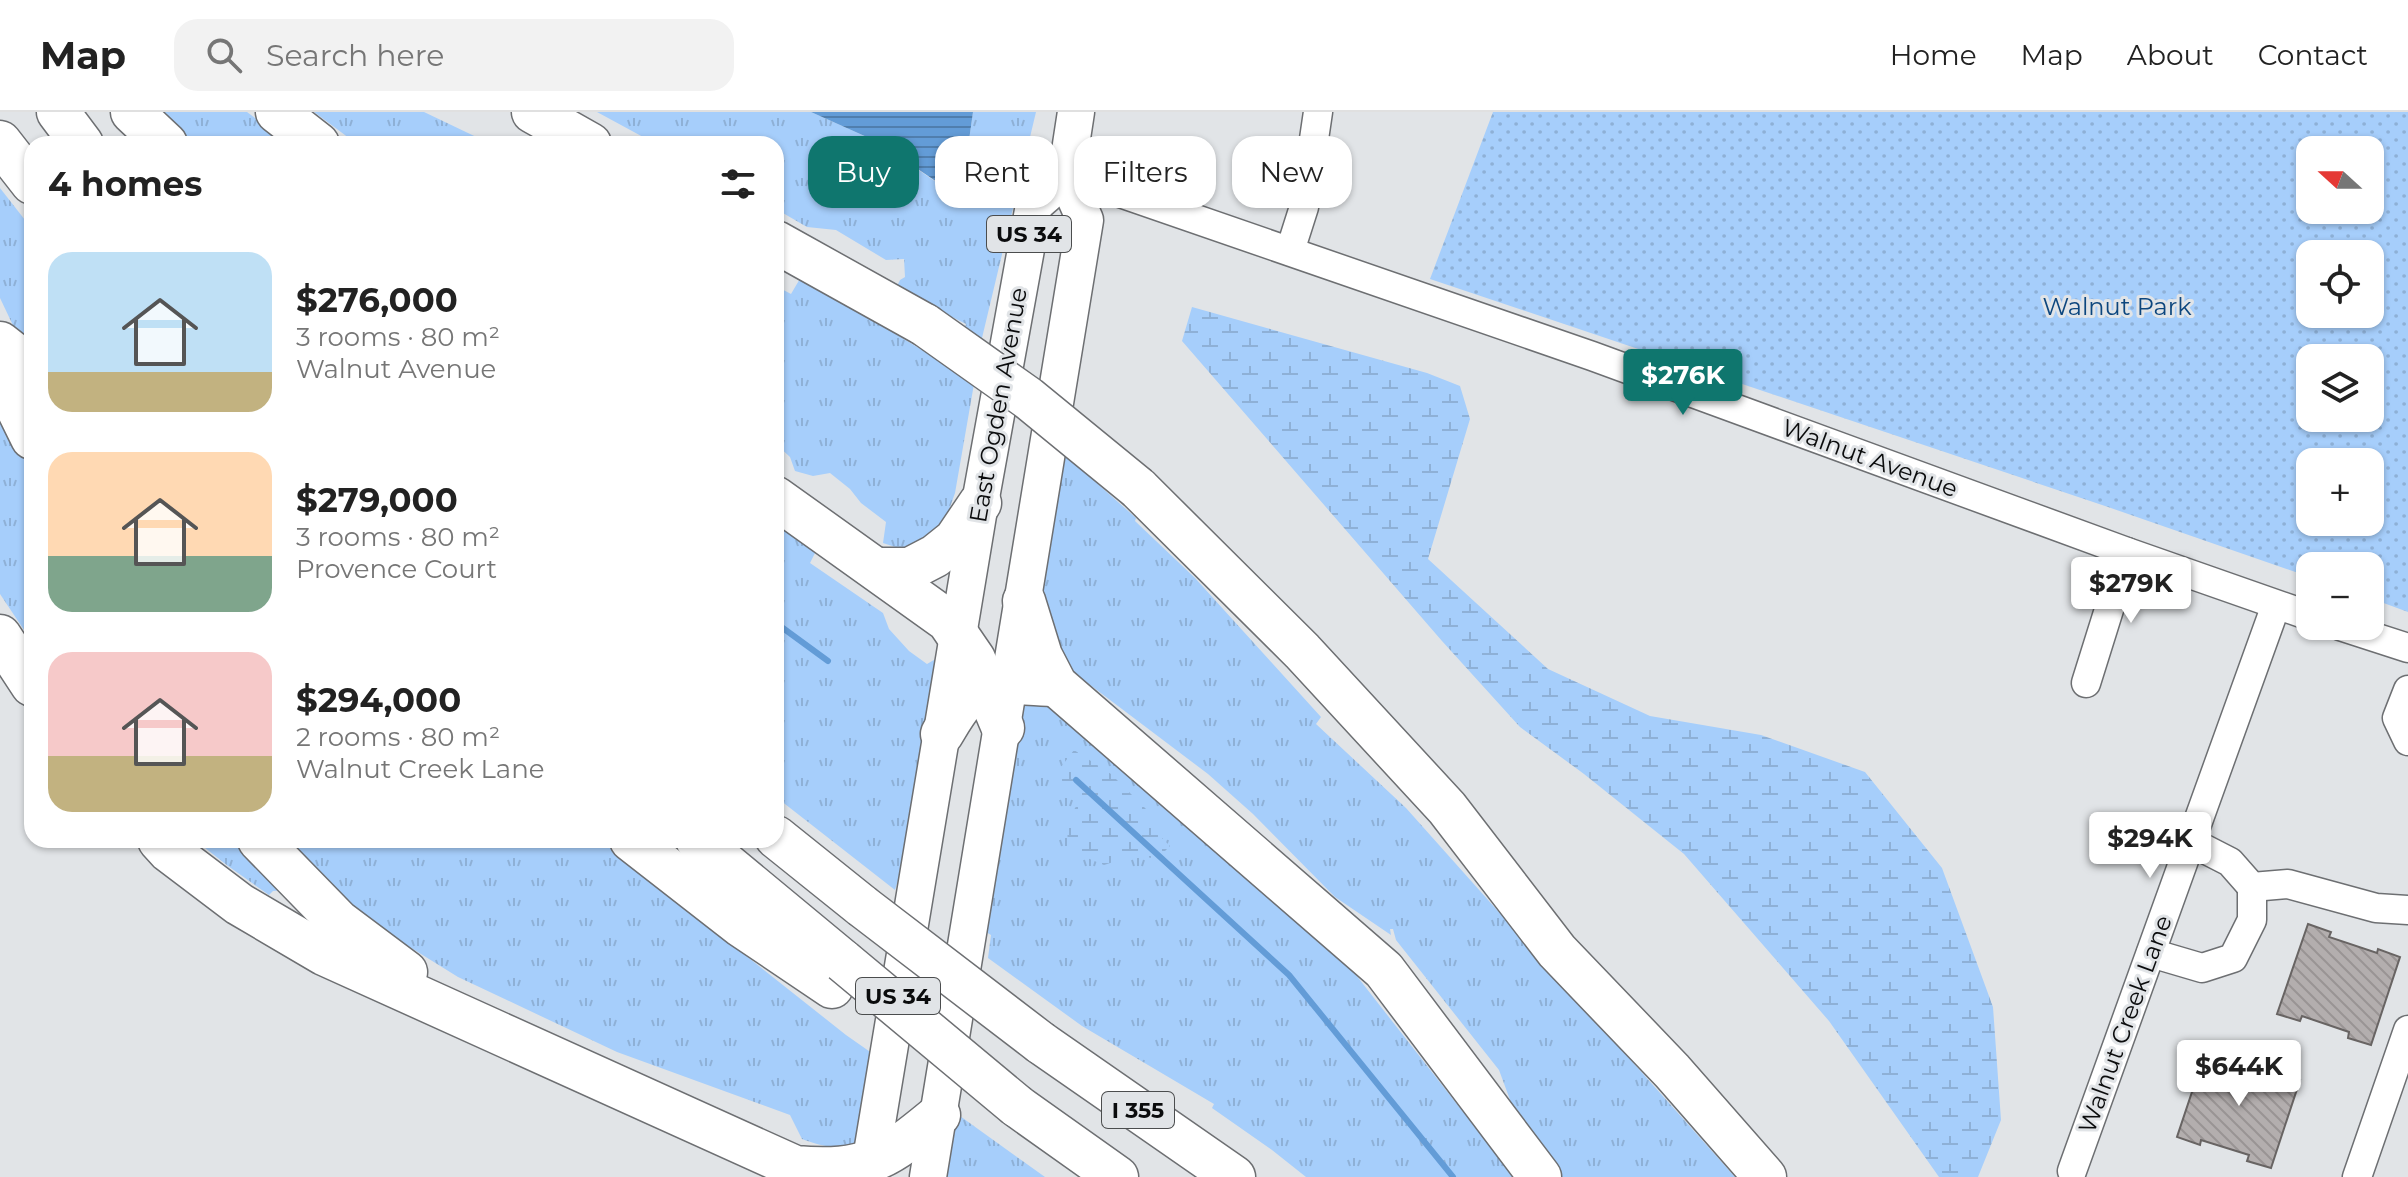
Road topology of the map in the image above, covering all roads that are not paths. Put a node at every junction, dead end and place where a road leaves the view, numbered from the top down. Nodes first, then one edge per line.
1 (58, 112) edge
2 (132, 112) edge
3 (277, 112) edge
4 (518, 112) edge
5 (533, 112) edge
6 (1076, 112) edge
7 (1318, 112) edge
8 (76, 136) edge
9 (158, 136) edge
10 (308, 136) edge
11 (574, 136) edge
12 (576, 136) edge
13 (0, 142) edge
14 (24, 173) edge
15 (1066, 177) junction
16 (784, 246) edge
17 (1290, 251) junction
18 (0, 343) edge
19 (24, 362) edge
20 (0, 373) edge
21 (24, 422) edge
22 (980, 503) junction
23 (784, 504) edge
24 (2127, 552) junction
25 (878, 569) junction
26 (1024, 601) junction
27 (2276, 605) junction
28 (2296, 611) edge
29 (958, 634) junction
30 (0, 636) edge
31 (2383, 640) edge
32 (2408, 648) edge
33 (24, 673) edge
34 (2086, 683) dead end
35 (997, 685) junction
36 (1056, 685) junction
37 (2408, 690) edge
38 (1003, 728) joint
39 (942, 734) junction
40 (2408, 741) edge
41 (2191, 842) junction
42 (784, 843) edge
43 (166, 848) edge
44 (267, 848) edge
45 (641, 848) edge
46 (705, 848) edge
47 (2252, 887) junction
48 (2408, 910) edge
49 (2151, 953) junction
50 (838, 974) junction
51 (491, 1028) junction
52 (2408, 1030) edge
53 (939, 1115) junction
54 (2072, 1171) dead end
55 (797, 1172) edge
56 (875, 1172) edge
57 (928, 1177) edge
58 (1117, 1177) edge
59 (1234, 1177) edge
60 (1540, 1177) edge
61 (1765, 1177) edge
62 (2357, 1177) edge

1 - 8 highway
2 - 9 highway
3 - 10 highway
4 - 11 highway
5 - 12 highway
6 - 15 main road
7 - 17 street
13 - 14 highway
15 - 17 street, Walnut Avenue
15 - 22 main road, East Ogden Avenue / US 34
15 - 26 main road, US 34
16 - 61 highway, bridge
17 - 24 street, Walnut Avenue
18 - 19 highway
20 - 21 highway
22 - 25 highway
22 - 29 main road, East Ogden Avenue / US 34
23 - 25 highway
24 - 27 street, Walnut Avenue
24 - 34 street
25 - 29 highway
26 - 35 main road, US 34
26 - 36 highway
27 - 28 street, Walnut Avenue
27 - 41 street, Walnut Creek Lane
29 - 35 highway
29 - 39 main road, East Ogden Avenue / US 34
30 - 33 highway
31 - 32 street
35 - 36 highway
35 - 38 highway
35 - 39 highway
36 - 60 highway
37 - 40 street
38 - 53 main road, US 34
39 - 56 main road, East Ogden Avenue / US 34
41 - 47 street
41 - 49 street, Walnut Creek Lane
42 - 59 highway, I 355, bridge
43 - 51 highway
44 - 51 highway
45 - 50 highway
46 - 50 highway
47 - 48 street
47 - 49 street
49 - 54 street, Walnut Creek Lane
50 - 58 highway, I 355, bridge
51 - 55 highway
52 - 62 street
53 - 56 highway
53 - 57 main road, US 34
55 - 56 highway

